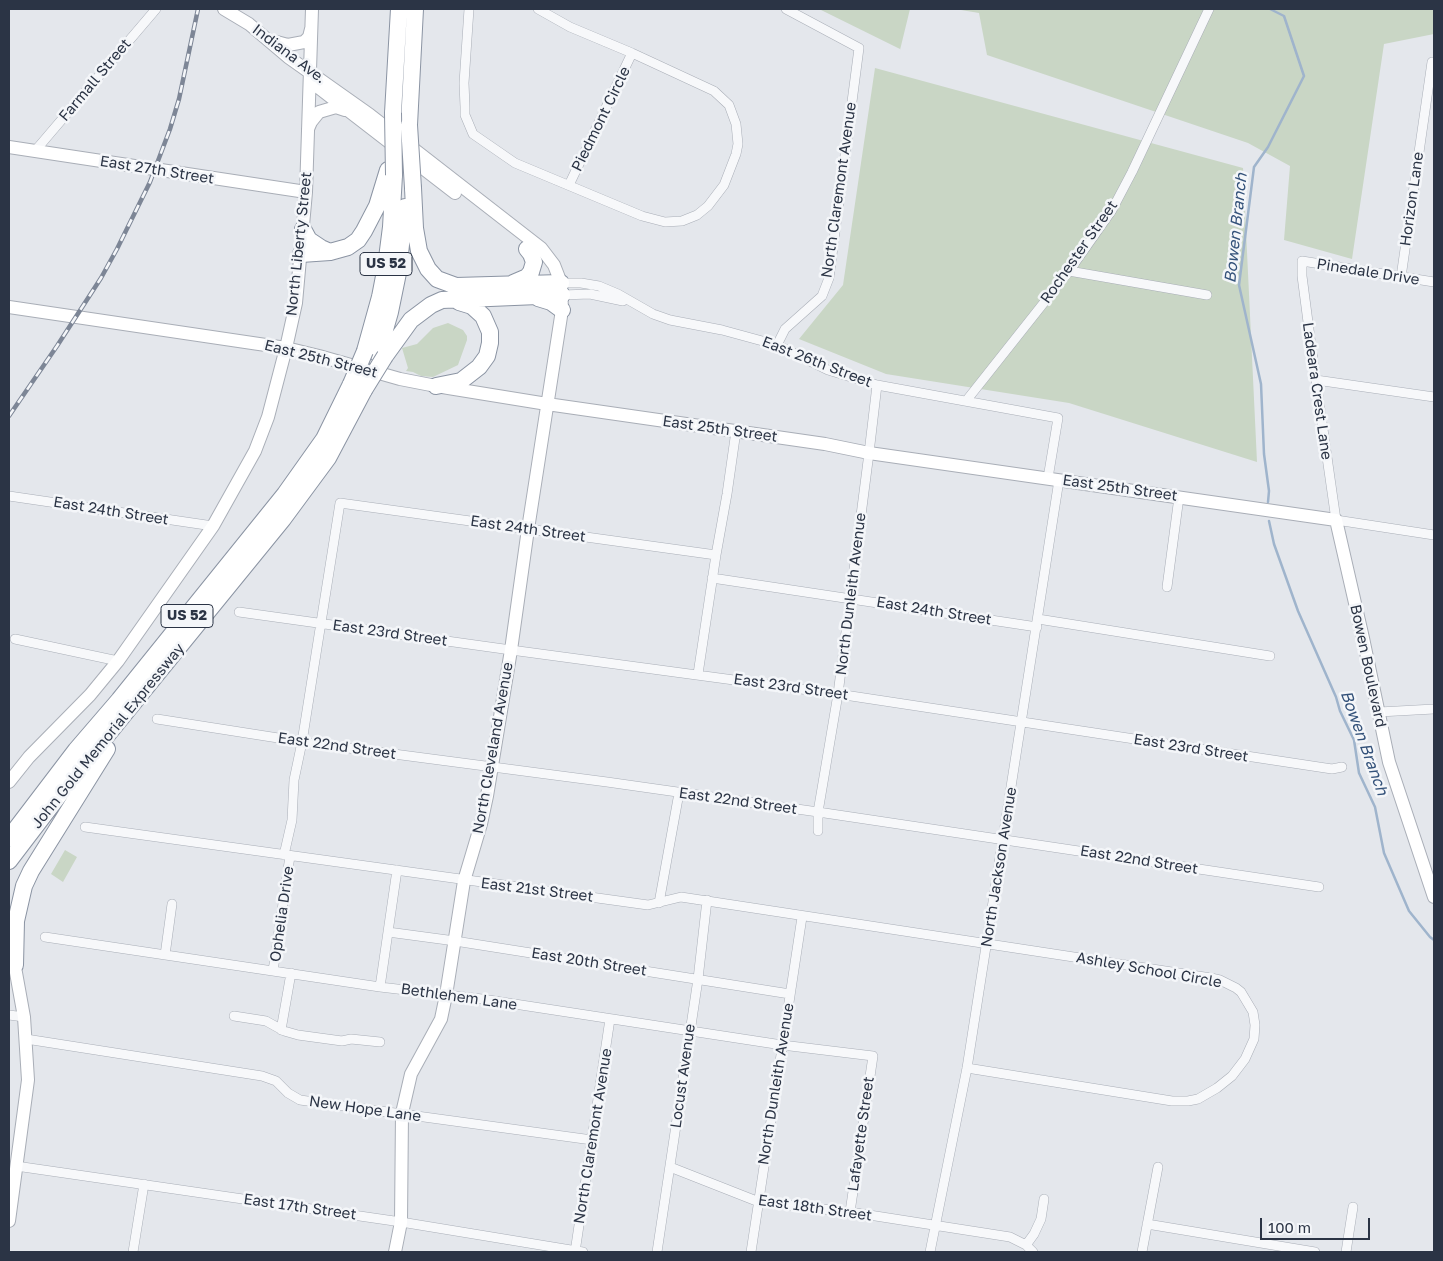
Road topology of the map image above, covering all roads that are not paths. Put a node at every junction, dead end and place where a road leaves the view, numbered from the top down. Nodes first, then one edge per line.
1 (156, 9) edge
2 (224, 9) edge
3 (312, 9) edge
4 (399, 9) edge
5 (415, 9) edge
6 (469, 9) edge
7 (538, 9) edge
8 (786, 9) edge
9 (1209, 9) edge
10 (239, 19) junction
11 (311, 24) junction
12 (264, 36) junction
13 (632, 53) junction
14 (1432, 62) dead end
15 (309, 76) junction
16 (351, 113) junction
17 (308, 131) junction
18 (9, 148) edge
19 (35, 151) junction
20 (400, 180) junction
21 (569, 184) junction
22 (306, 192) junction
23 (303, 230) junction
24 (527, 249) junction
25 (330, 252) junction
26 (301, 254) junction
27 (1302, 261) joint
28 (1069, 271) junction
29 (1401, 277) junction
30 (1434, 282) edge
31 (513, 283) junction
32 (562, 296) junction
33 (1207, 296) dead end
34 (454, 300) junction
35 (9, 306) edge
36 (777, 345) junction
37 (286, 348) junction
38 (376, 353) junction
39 (1316, 380) junction
40 (876, 385) junction
41 (436, 386) junction
42 (358, 387) junction
43 (1434, 397) edge
44 (966, 401) junction
45 (548, 404) junction
46 (1058, 418) joint
47 (736, 431) junction
48 (870, 453) junction
49 (1054, 479) junction
50 (9, 496) edge
51 (1179, 497) junction
52 (340, 502) joint
53 (1336, 520) junction
54 (213, 526) junction
55 (528, 529) junction
56 (1434, 535) edge
57 (716, 555) junction
58 (712, 578) junction
59 (1168, 587) dead end
60 (850, 598) junction
61 (239, 612) dead end
62 (321, 623) junction
63 (1038, 623) junction
64 (15, 639) dead end
65 (511, 650) junction
66 (1270, 656) dead end
67 (118, 661) junction
68 (698, 674) junction
69 (142, 693) junction
70 (838, 694) junction
71 (1434, 709) edge
72 (1380, 712) junction
73 (156, 720) dead end
74 (1021, 722) junction
75 (302, 742) junction
76 (492, 767) junction
77 (1342, 768) dead end
78 (9, 782) edge
79 (679, 792) junction
80 (818, 812) junction
81 (85, 827) dead end
82 (818, 831) dead end
83 (9, 838) edge
84 (1003, 839) junction
85 (287, 855) junction
86 (9, 861) edge
87 (397, 870) junction
88 (464, 881) junction
89 (1319, 887) dead end
90 (1434, 897) edge
91 (707, 900) junction
92 (659, 903) junction
93 (172, 904) dead end
94 (802, 916) junction
95 (388, 932) junction
96 (9, 935) edge
97 (45, 937) dead end
98 (455, 941) junction
99 (987, 944) junction
100 (165, 955) junction
101 (15, 965) junction
102 (274, 971) junction
103 (291, 973) junction
104 (698, 979) junction
105 (380, 987) junction
106 (790, 994) junction
107 (446, 995) junction
108 (9, 1015) edge
109 (234, 1016) dead end
110 (24, 1017) junction
111 (610, 1019) junction
112 (281, 1030) junction
113 (690, 1031) junction
114 (26, 1039) junction
115 (380, 1042) dead end
116 (782, 1045) junction
117 (873, 1056) joint
118 (967, 1068) junction
119 (402, 1113) junction
120 (592, 1140) junction
121 (16, 1166) junction
122 (670, 1167) junction
123 (1158, 1167) dead end
124 (144, 1184) junction
125 (1044, 1199) dead end
126 (759, 1202) junction
127 (1353, 1207) dead end
128 (850, 1212) junction
129 (9, 1221) edge
130 (401, 1222) junction
131 (1147, 1224) junction
132 (936, 1227) junction
133 (1026, 1245) junction
134 (133, 1252) edge
135 (395, 1252) edge
136 (578, 1252) edge
137 (657, 1252) edge
138 (751, 1252) edge
139 (930, 1252) edge
140 (1033, 1252) edge
141 (1142, 1252) edge
142 (1315, 1252) edge
143 (1346, 1252) edge

1 - 19 street, Farmall Street
2 - 10 street
3 - 11 street, North Liberty Street
4 - 20 highway, bridge
5 - 20 highway, bridge
6 - 21 street, Piedmont Circle
7 - 13 street, Piedmont Circle
8 - 36 street, North Claremont Avenue
9 - 28 street, Rochester Street
10 - 12 street, Indiana Ave.
10 - 15 street, Indiana Ave.
11 - 12 street
11 - 15 street, North Liberty Street
12 - 15 street, Indiana Ave.
13 - 21 street, Piedmont Circle
13 - 21 street, Piedmont Circle
14 - 29 street, Horizon Lane
15 - 16 street, Indiana Ave.
15 - 17 street, North Liberty Street
15 - 32 street, Indiana Ave.
16 - 17 street
16 - 24 street, Indiana Ave.
17 - 22 street, North Liberty Street
18 - 19 street, East 27th Street
19 - 22 street, East 27th Street
20 - 25 highway
20 - 31 highway
20 - 38 highway, US 52
22 - 23 street, North Liberty Street
23 - 25 highway
23 - 26 street, North Liberty Street
24 - 31 highway
24 - 32 street, Indiana Ave.
25 - 26 highway
26 - 37 street, North Liberty Street
27 - 29 street, Pinedale Drive
27 - 39 street, Ladeara Crest Lane
28 - 33 street
28 - 44 street, Rochester Street
29 - 30 street, Pinedale Drive
31 - 32 highway
32 - 34 highway
32 - 36 street, East 26th Street
32 - 45 street, North Cleveland Avenue
34 - 38 highway
34 - 41 highway
35 - 37 street, East 25th Street
36 - 40 street, East 26th Street
37 - 41 street, East 25th Street
37 - 54 street, North Liberty Street
38 - 42 highway, bridge
39 - 43 street
39 - 53 street, Ladeara Crest Lane
40 - 44 street, East 26th Street
40 - 48 street, North Dunleith Avenue
41 - 45 street, East 25th Street
42 - 69 highway, John Gold Memorial Expressway / US 52
42 - 83 highway, John Gold Memorial Expressway / US 52
44 - 46 street, East 26th Street
45 - 47 street, East 25th Street
45 - 55 street, North Cleveland Avenue
46 - 49 street, North Jackson Avenue
47 - 48 street, East 25th Street
47 - 57 street
48 - 49 street, East 25th Street
48 - 60 street, North Dunleith Avenue
49 - 51 street, East 25th Street
49 - 63 street, North Jackson Avenue
50 - 54 street, East 24th Street
51 - 53 street, East 25th Street
51 - 59 street
52 - 55 street, East 24th Street
52 - 62 street, Ophelia Drive
53 - 56 street, East 25th Street
53 - 72 street, Bowen Boulevard
54 - 67 street, North Liberty Street
55 - 57 street, East 24th Street
55 - 65 street, North Cleveland Avenue
57 - 58 street
58 - 60 street, East 24th Street
58 - 68 street
60 - 63 street, East 24th Street
60 - 70 street, North Dunleith Avenue
61 - 62 street, East 23rd Street
62 - 65 street, East 23rd Street
62 - 75 street, Ophelia Drive
63 - 66 street, East 24th Street
63 - 74 street, North Jackson Avenue
64 - 67 street
65 - 68 street, East 23rd Street
65 - 76 street, North Cleveland Avenue
67 - 78 street, North Liberty Street
68 - 70 street, East 23rd Street
69 - 86 highway, John Gold Memorial Expressway / US 52
69 - 101 highway
70 - 74 street, East 23rd Street
70 - 80 street, North Dunleith Avenue
71 - 72 street
72 - 90 street, Bowen Boulevard
73 - 75 street, East 22nd Street
74 - 77 street, East 23rd Street
74 - 84 street, North Jackson Avenue
75 - 76 street, East 22nd Street
75 - 85 street, Ophelia Drive
76 - 79 street, East 22nd Street
76 - 88 street, North Cleveland Avenue
79 - 80 street, East 22nd Street
79 - 92 street
80 - 82 street, North Dunleith Avenue
80 - 84 street, East 22nd Street
81 - 85 street, East 21st Street
84 - 89 street, East 22nd Street
84 - 99 street, North Jackson Avenue
85 - 87 street, East 21st Street
85 - 102 street, Ophelia Drive
87 - 88 street, East 21st Street
87 - 95 street
88 - 92 street, East 21st Street
88 - 98 street, North Cleveland Avenue
91 - 92 street, East 21st Street
91 - 94 street, East 21st Street
91 - 104 street, Locust Avenue
93 - 100 street
94 - 99 street, East 21st Street
94 - 106 street, North Dunleith Avenue
95 - 98 street, East 20th Street
95 - 105 street
96 - 101 street
97 - 100 street, Bethlehem Lane
98 - 104 street, East 20th Street
98 - 107 street, North Cleveland Avenue
99 - 118 street, North Jackson Avenue
99 - 118 street, Ashley School Circle
100 - 102 street, Bethlehem Lane
101 - 110 street
102 - 103 street, Bethlehem Lane
103 - 105 street, Bethlehem Lane
103 - 112 street
104 - 106 street, East 20th Street
104 - 113 street, Locust Avenue
105 - 107 street, Bethlehem Lane
106 - 116 street, North Dunleith Avenue
107 - 111 street, Bethlehem Lane
107 - 119 street, North Cleveland Avenue
108 - 110 street
109 - 112 street
110 - 114 street
111 - 113 street, Bethlehem Lane
111 - 120 street, North Claremont Avenue
112 - 115 street
113 - 116 street, Bethlehem Lane
113 - 122 street, Locust Avenue
114 - 119 street, New Hope Lane
114 - 121 street
116 - 117 street, Bethlehem Lane
116 - 126 street, North Dunleith Avenue
117 - 128 street, Lafayette Street
118 - 132 street, North Jackson Avenue
119 - 120 street, New Hope Lane
119 - 130 street, North Cleveland Avenue
120 - 136 street, North Claremont Avenue
121 - 124 street, East 17th Street
121 - 129 street
122 - 126 street, East 18th Street
122 - 137 street, Locust Avenue
123 - 131 street
124 - 130 street, East 17th Street
124 - 134 street
125 - 133 street
126 - 128 street, East 18th Street
126 - 138 street, North Dunleith Avenue
127 - 143 street
128 - 132 street, East 18th Street
130 - 135 street, North Cleveland Avenue
130 - 136 street, East 17th Street
131 - 141 street
131 - 142 street
132 - 133 street, East 18th Street
132 - 139 street, North Jackson Avenue
133 - 140 street

